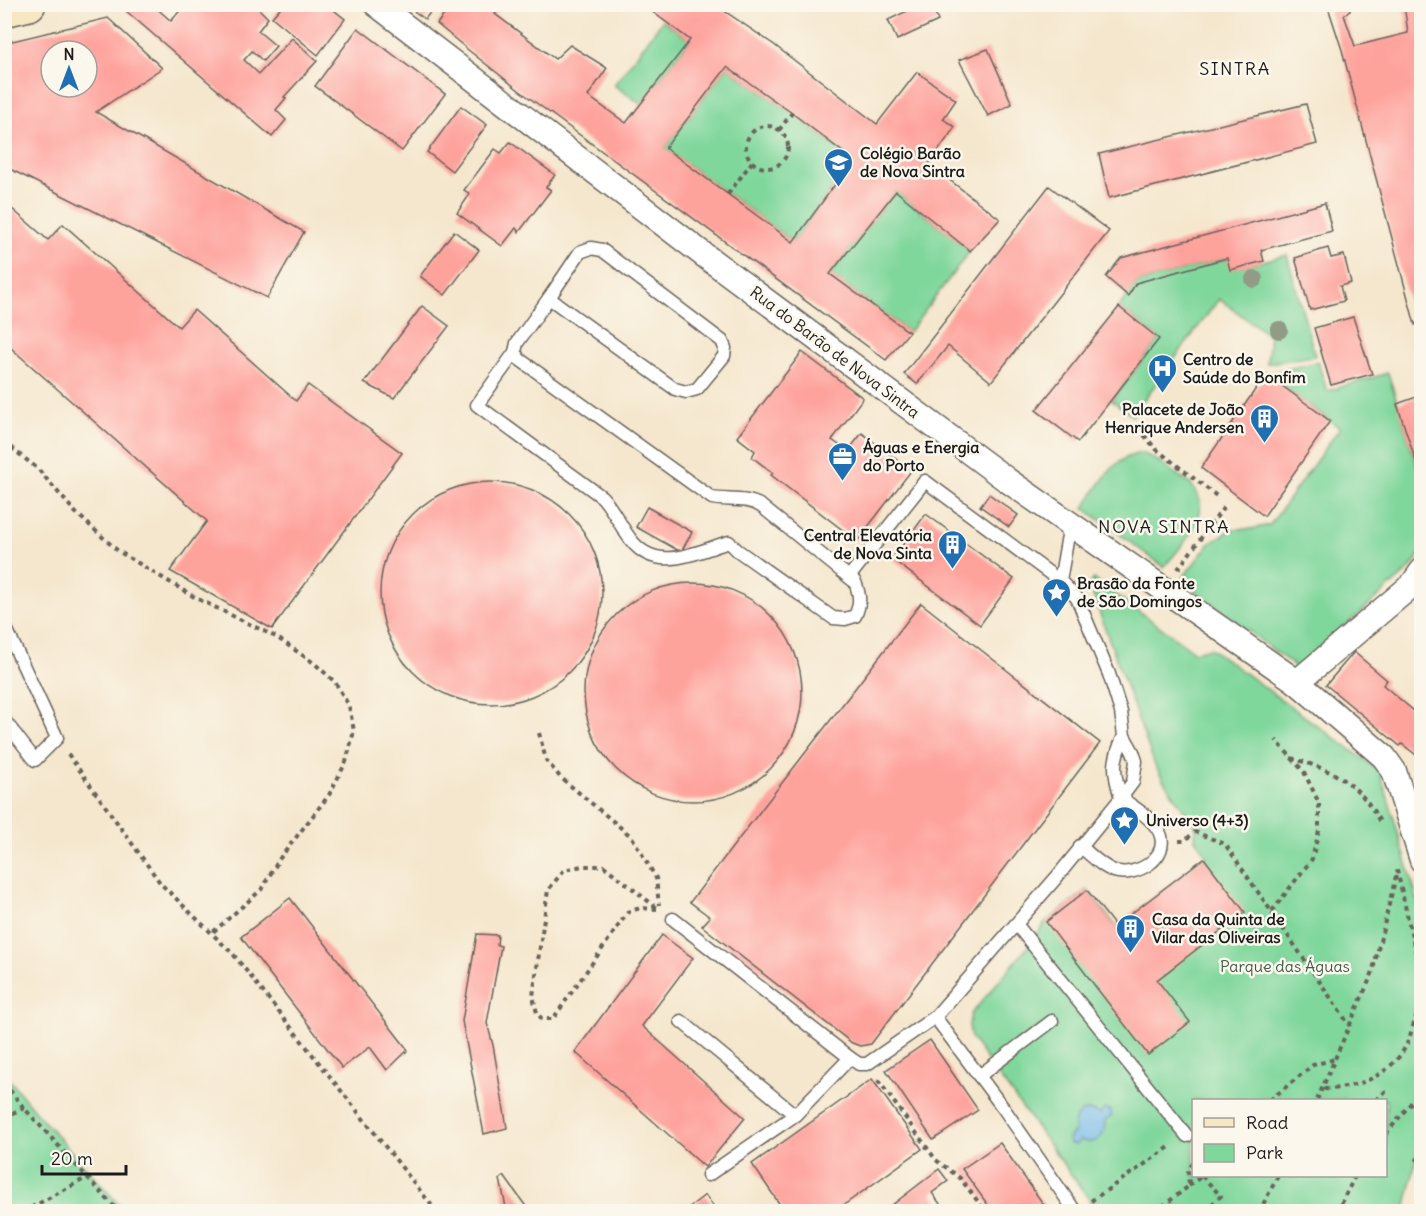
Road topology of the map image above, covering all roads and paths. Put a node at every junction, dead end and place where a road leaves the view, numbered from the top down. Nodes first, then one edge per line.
1 (29, 4) edge
2 (376, 4) edge
3 (4, 10) edge
4 (792, 113) dead end
5 (780, 130) junction
6 (752, 162) junction
7 (728, 194) dead end
8 (549, 298) junction
9 (515, 352) junction
10 (1144, 435) dead end
11 (4, 442) edge
12 (1218, 497) dead end
13 (1224, 507) dead end
14 (1070, 524) junction
15 (1422, 571) edge
16 (849, 577) junction
17 (1060, 581) junction
18 (1162, 589) junction
19 (4, 624) edge
20 (1297, 682) junction
21 (4, 720) edge
22 (539, 733) dead end
23 (1124, 736) junction
24 (57, 738) junction
25 (1276, 740) dead end
26 (1291, 758) junction
27 (1121, 798) junction
28 (1385, 831) dead end
29 (1162, 840) junction
30 (1080, 846) junction
31 (1422, 860) edge
32 (1395, 861) dead end
33 (1397, 872) junction
34 (658, 909) junction
35 (1272, 911) junction
36 (673, 919) joint
37 (1016, 924) junction
38 (212, 933) junction
39 (1422, 981) edge
40 (1422, 1001) edge
41 (935, 1017) junction
42 (681, 1021) dead end
43 (1052, 1021) dead end
44 (1350, 1026) junction
45 (850, 1058) junction
46 (1336, 1059) junction
47 (867, 1064) junction
48 (979, 1076) junction
49 (4, 1083) edge
50 (1422, 1087) edge
51 (1324, 1089) junction
52 (1388, 1089) dead end
53 (1272, 1099) edge
54 (1318, 1099) edge
55 (1378, 1099) edge
56 (24, 1108) junction
57 (795, 1115) junction
58 (4, 1118) edge
59 (1387, 1133) edge
60 (1186, 1136) joint
61 (1416, 1158) dead end
62 (1422, 1163) edge
63 (1192, 1165) edge
64 (708, 1175) dead end
65 (88, 1177) junction
66 (1201, 1177) edge
67 (1203, 1177) edge
68 (1277, 1177) edge
69 (1355, 1177) edge
70 (1189, 1185) junction
71 (1075, 1211) edge
72 (23, 1212) edge
73 (119, 1212) edge
74 (437, 1212) edge
75 (986, 1212) edge
76 (1155, 1212) edge
77 (1203, 1212) edge
78 (1259, 1212) edge
79 (1338, 1212) edge

1 - 3 main road
2 - 14 street, Rua do Barão de Nova Sintra
4 - 5 path
5 - 6 path
5 - 6 path
6 - 7 path
8 - 8 lane
8 - 9 lane
9 - 16 lane
9 - 16 lane
10 - 12 path
11 - 38 path
13 - 18 path
14 - 17 lane
14 - 18 street, Rua do Barão de Nova Sintra
15 - 20 street
16 - 17 lane
17 - 23 lane
18 - 20 street, Rua do Barão de Nova Sintra
19 - 24 lane
20 - 31 street, Rua do Barão de Nova Sintra
21 - 24 lane
22 - 34 path
23 - 27 lane
23 - 27 lane
24 - 38 path
25 - 26 path
26 - 28 path
26 - 35 path
27 - 29 lane
27 - 30 lane
29 - 30 lane
29 - 35 path
30 - 37 lane
32 - 33 path
33 - 39 path
33 - 44 path
34 - 34 path
34 - 36 path
35 - 44 path
36 - 45 lane
37 - 41 lane
37 - 60 lane
38 - 74 path
40 - 51 path
41 - 47 lane
41 - 48 lane
42 - 57 lane
43 - 48 lane
44 - 46 path
45 - 47 lane
45 - 57 lane
46 - 51 path
46 - 53 path
47 - 75 path
48 - 71 lane
49 - 56 path
50 - 59 path
51 - 54 path
52 - 55 path
56 - 58 path
56 - 65 path
57 - 64 lane
60 - 71 path
61 - 62 path
63 - 70 path
65 - 72 path
65 - 73 path
66 - 70 path
67 - 77 path
68 - 78 path
69 - 79 path
70 - 76 path

